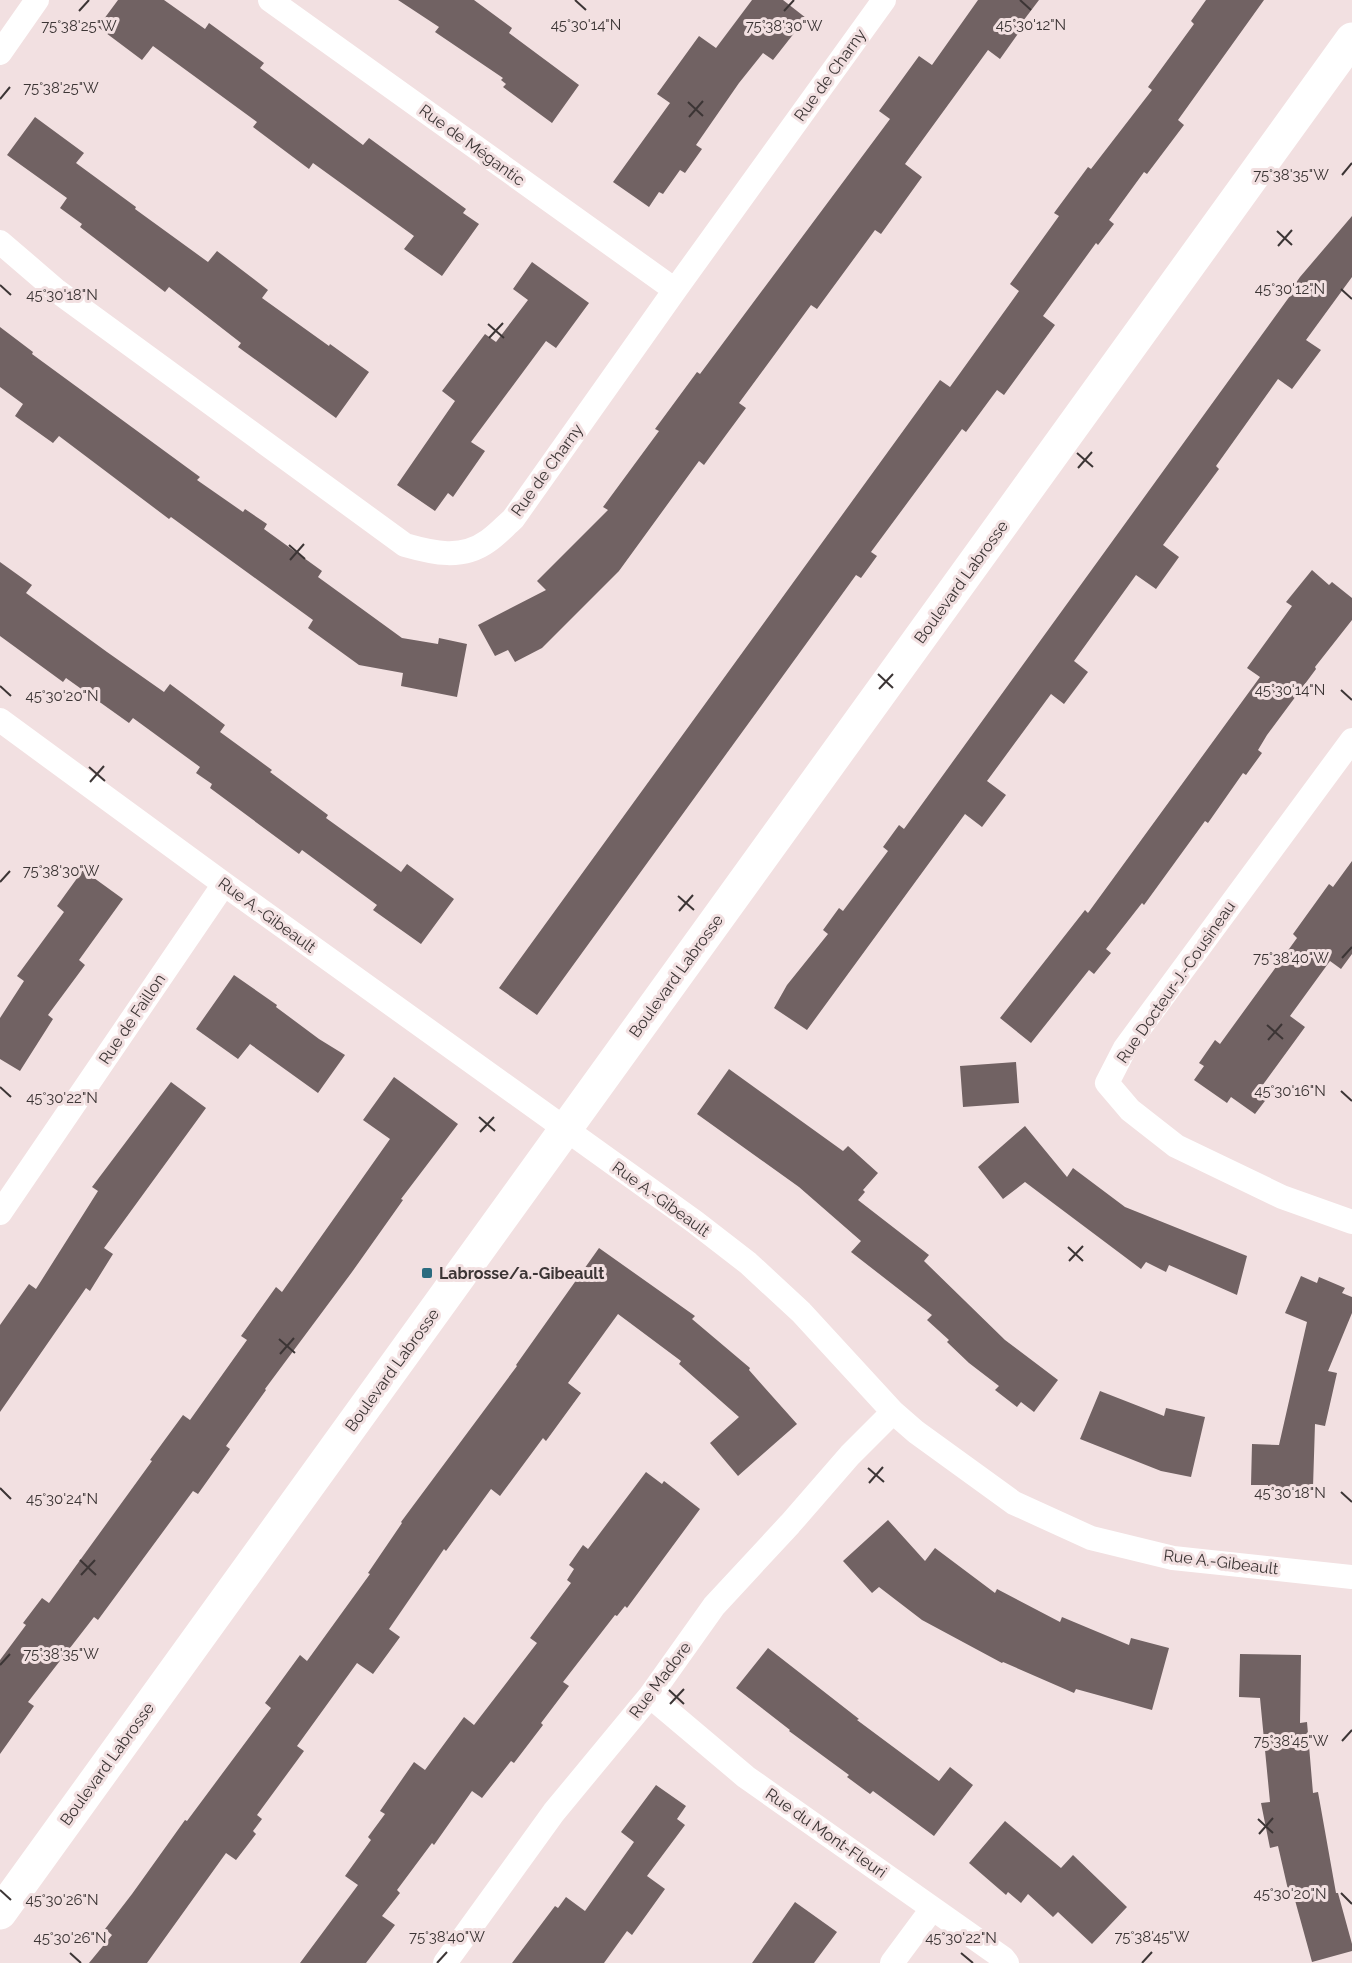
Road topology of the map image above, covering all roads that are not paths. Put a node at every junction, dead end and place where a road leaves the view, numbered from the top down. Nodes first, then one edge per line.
1 (37, 0) edge
2 (270, 0) edge
3 (884, 0) edge
4 (1352, 40) edge
5 (0, 53) edge
6 (0, 242) edge
7 (675, 290) junction
8 (0, 720) edge
9 (1352, 740) edge
10 (224, 884) junction
11 (566, 1130) junction
12 (2, 1205) edge
13 (1352, 1222) edge
14 (893, 1412) junction
15 (1352, 1577) edge
16 (650, 1696) junction
17 (932, 1909) junction
18 (0, 1912) edge
19 (445, 1963) edge
20 (892, 1963) edge
21 (1007, 1963) edge

1 - 5 street
2 - 7 street, Rue de Mégantic
3 - 7 street, Rue de Charny
4 - 11 main road, Boulevard Labrosse
6 - 7 street, Rue de Charny
8 - 10 street, Rue A.-Gibeault
9 - 13 street, Rue Docteur-J.-Cousineau
10 - 11 street, Rue A.-Gibeault
10 - 12 street, Rue de Faillon
11 - 14 street, Rue A.-Gibeault
11 - 18 main road, Boulevard Labrosse
14 - 15 street, Rue A.-Gibeault
14 - 16 street, Rue Madore
16 - 17 street, Rue du Mont-Fleuri
16 - 19 street, Rue Madore
17 - 20 street
17 - 21 street, Rue du Mont-Fleuri

